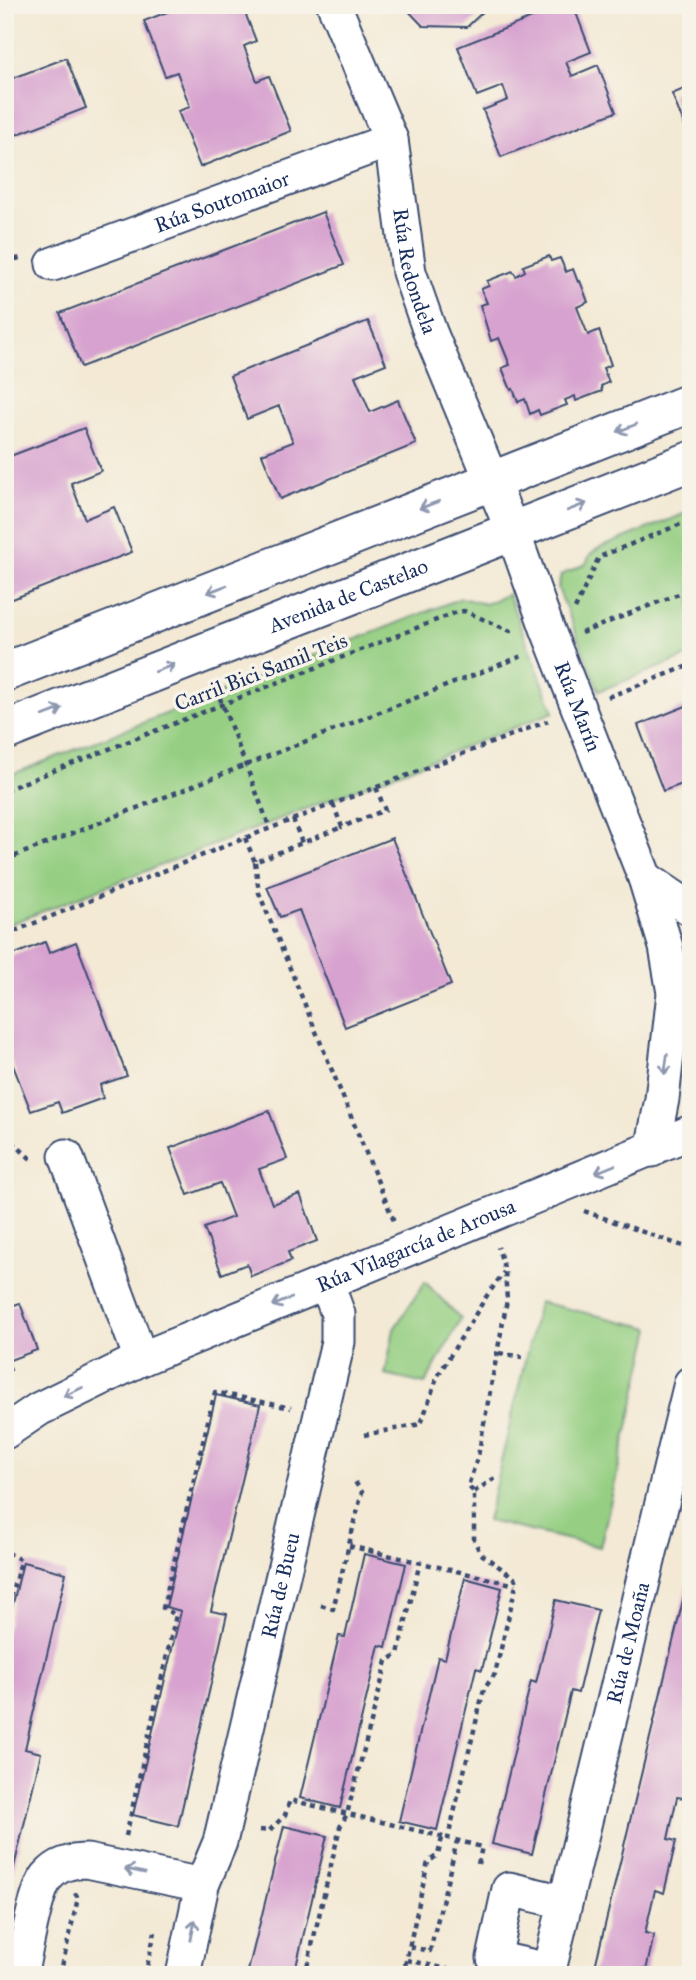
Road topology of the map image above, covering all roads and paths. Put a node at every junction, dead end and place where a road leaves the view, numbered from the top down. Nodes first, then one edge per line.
1 (334, 5) edge
2 (391, 140) junction
3 (53, 264) dead end
4 (691, 403) edge
5 (691, 461) edge
6 (492, 481) junction
7 (691, 520) edge
8 (513, 532) junction
9 (691, 589) edge
10 (572, 615) dead end
11 (523, 635) dead end
12 (572, 637) dead end
13 (523, 655) dead end
14 (691, 665) edge
15 (5, 672) edge
16 (216, 688) dead end
17 (222, 704) junction
18 (579, 709) junction
19 (5, 731) edge
20 (246, 767) junction
21 (376, 787) junction
22 (5, 790) edge
23 (333, 804) junction
24 (293, 820) junction
25 (342, 827) junction
26 (270, 828) junction
27 (245, 838) junction
28 (302, 843) junction
29 (5, 860) edge
30 (255, 862) junction
31 (645, 878) junction
32 (691, 909) edge
33 (5, 934) edge
34 (678, 938) edge
35 (5, 1135) edge
36 (678, 1141) edge
37 (50, 1159) joint
38 (577, 1209) dead end
39 (397, 1228) dead end
40 (497, 1243) dead end
41 (691, 1250) edge
42 (505, 1271) junction
43 (327, 1284) junction
44 (499, 1353) junction
45 (522, 1357) dead end
46 (141, 1359) junction
47 (691, 1383) edge
48 (302, 1410) dead end
49 (5, 1432) edge
50 (364, 1435) dead end
51 (8, 1465) dead end
52 (495, 1478) dead end
53 (353, 1479) dead end
54 (474, 1493) junction
55 (349, 1546) junction
56 (420, 1562) junction
57 (516, 1585) junction
58 (321, 1605) dead end
59 (5, 1617) edge
60 (348, 1814) junction
61 (260, 1830) dead end
62 (445, 1838) junction
63 (457, 1841) junction
64 (478, 1864) dead end
65 (126, 1870) junction
66 (202, 1885) junction
67 (73, 1889) dead end
68 (564, 1902) dead end
69 (410, 1947) junction
70 (407, 1959) junction
71 (452, 1970) dead end
72 (20, 1975) edge
73 (60, 1975) edge
74 (183, 1975) edge
75 (305, 1975) edge
76 (403, 1975) edge

1 - 2 street, Rúa Redondela
2 - 3 street, Rúa Soutomaior
2 - 6 street, Rúa Redondela
4 -> 6 main road
8 -> 5 main road, Avenida de Castelao
6 - 8 street, Rúa Redondela
6 -> 15 main road
7 - 10 path
8 - 18 street, Rúa Marín
19 -> 8 main road, Avenida de Castelao
9 - 12 path
11 - 17 path, Carril Bici Samil Teis
13 - 20 path
14 - 18 path
16 - 17 path
17 - 20 path
17 - 22 path, Carril Bici Samil Teis
18 - 21 path
18 - 31 street, Rúa Marín
20 - 26 path
20 - 29 path
21 - 23 path
21 - 25 path
23 - 24 path
23 - 25 path
24 - 26 path
24 - 28 path
25 - 28 path
26 - 27 path
27 - 30 path
27 - 33 path
28 - 30 path
30 - 39 path
31 - 32 street
31 - 34 street, Rúa Marín
34 -> 36 street, Rúa Marín
35 - 37 path
36 -> 43 street, Rúa Vilagarcía de Arousa
37 - 46 street
38 - 41 path
40 - 42 path
42 - 44 path
42 - 50 path
43 -> 46 street, Rúa Vilagarcía de Arousa
43 - 66 street, Rúa de Bueu
44 - 45 path
44 - 54 path
46 -> 49 street, Rúa Vilagarcía de Arousa
47 - 68 street, Rúa de Moaña
48 - 65 path
51 - 59 path
52 - 54 path
53 - 55 path
54 - 57 path
55 - 56 path
55 - 58 path
56 - 57 path
56 - 60 path
57 - 62 path
60 - 61 path
60 - 62 path
60 - 75 path
62 - 63 path
62 - 69 path
63 - 64 path
63 - 69 path
66 -> 65 street
65 - 72 street
74 -> 66 street, Rúa de Bueu
67 - 73 path
69 - 70 path
70 - 71 path
70 - 76 path

